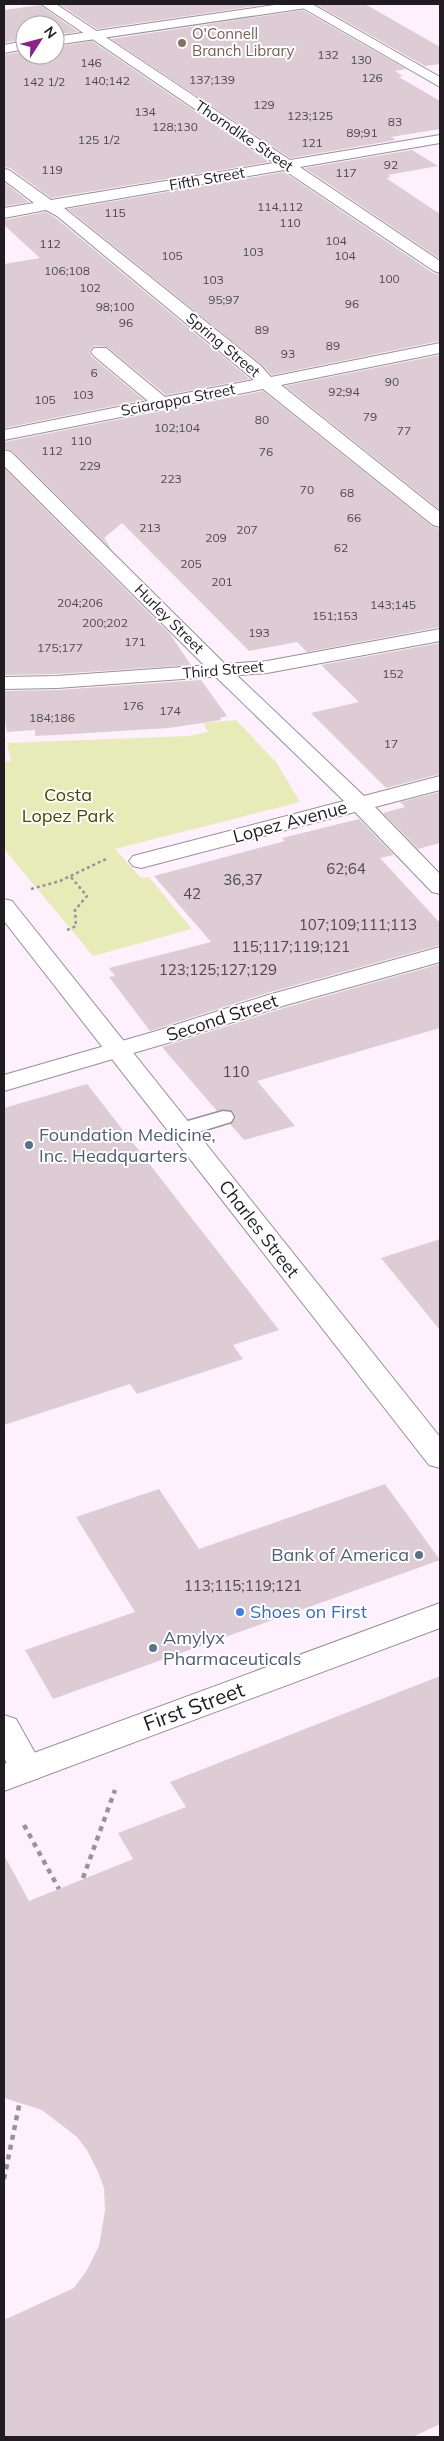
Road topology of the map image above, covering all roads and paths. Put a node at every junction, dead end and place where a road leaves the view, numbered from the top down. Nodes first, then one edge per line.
1 (48, 4) edge
2 (304, 4) edge
3 (95, 35) junction
4 (65, 40) edge
5 (440, 83) edge
6 (440, 139) edge
7 (288, 165) junction
8 (4, 173) edge
9 (51, 205) junction
10 (4, 213) edge
11 (440, 268) edge
12 (440, 348) edge
13 (100, 352) dead end
14 (267, 383) junction
15 (161, 403) junction
16 (4, 435) edge
17 (4, 456) edge
18 (440, 521) edge
19 (440, 635) edge
20 (220, 670) junction
21 (4, 683) edge
22 (440, 783) edge
23 (360, 804) junction
24 (141, 862) joint
25 (70, 876) junction
26 (440, 888) edge
27 (23, 891) dead end
28 (4, 906) edge
29 (67, 930) dead end
30 (440, 954) edge
31 (118, 1050) junction
32 (4, 1083) edge
33 (223, 1117) dead end
34 (182, 1130) junction
35 (440, 1458) edge
36 (440, 1615) edge
37 (4, 1728) edge
38 (16, 1774) edge
39 (115, 1790) dead end
40 (24, 1825) dead end
41 (83, 1878) dead end
42 (59, 1889) dead end
43 (20, 2102) dead end
44 (4, 2179) edge

1 - 3 street, Thorndike Street
2 - 3 street
2 - 5 street
3 - 4 street
3 - 7 street, Thorndike Street
6 - 7 street, Fifth Street
7 - 9 street, Fifth Street
7 - 11 street, Thorndike Street
8 - 9 street, Spring Street
9 - 10 street, Fifth Street
9 - 14 street, Spring Street
12 - 14 street, Sciarappa Street
13 - 15 street
14 - 15 street, Sciarappa Street
14 - 18 street, Spring Street
15 - 16 street, Sciarappa Street
17 - 20 street, Hurley Street
19 - 20 street, Third Street
20 - 21 street, Third Street
20 - 23 street, Hurley Street
22 - 23 street, Lopez Avenue
23 - 24 street, Lopez Avenue
23 - 26 street, Hurley Street
24 - 25 path
25 - 27 path
25 - 29 path
28 - 31 street, Charles Street
30 - 31 street, Second Street
31 - 32 street, Second Street
31 - 34 street, Charles Street
33 - 34 lane
34 - 35 street, Charles Street
36 - 38 street, First Street
37 - 38 street
39 - 41 path
40 - 42 path
43 - 44 path

